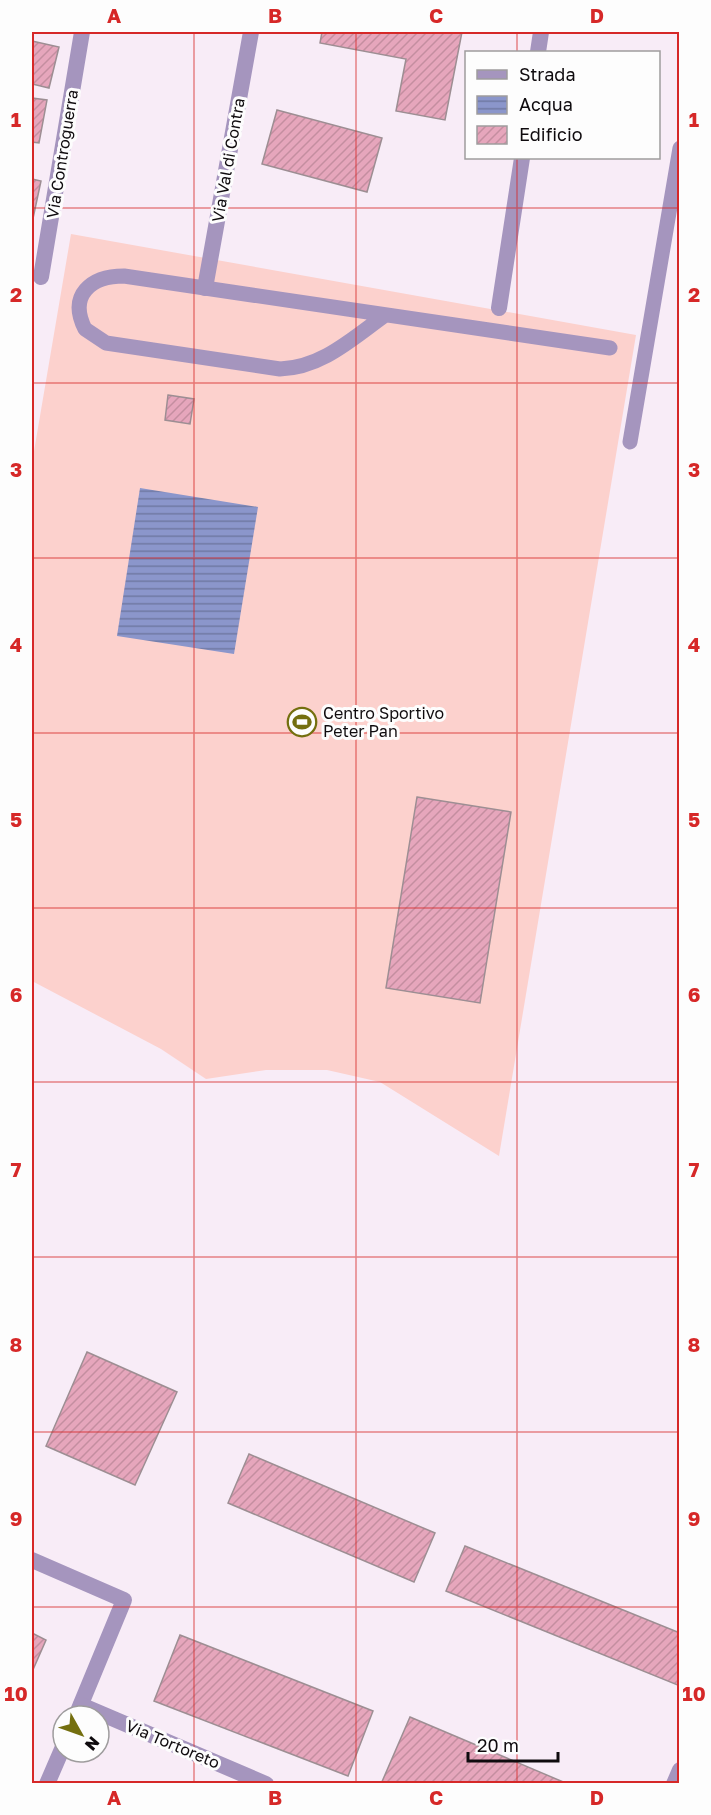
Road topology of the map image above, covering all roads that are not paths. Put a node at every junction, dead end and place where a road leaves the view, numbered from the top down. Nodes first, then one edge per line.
1 (82, 32) edge
2 (251, 32) edge
3 (541, 32) edge
4 (538, 51) edge
5 (680, 148) edge
6 (522, 159) edge
7 (41, 277) dead end
8 (205, 288) junction
9 (499, 308) dead end
10 (384, 316) junction
11 (610, 348) dead end
12 (630, 442) dead end
13 (32, 1560) edge
14 (81, 1704) edge
15 (111, 1724) edge
16 (56, 1764) edge
17 (680, 1770) edge
18 (47, 1784) edge
19 (266, 1784) edge
20 (674, 1784) edge

1 - 7 street, Via Controguerra
2 - 8 street, Via Val di Contra
3 - 4 street
5 - 12 lane
6 - 9 street
8 - 10 lane
8 - 10 lane
10 - 11 lane
13 - 14 street
15 - 19 street, Via Tortoreto
16 - 18 street
17 - 20 street

